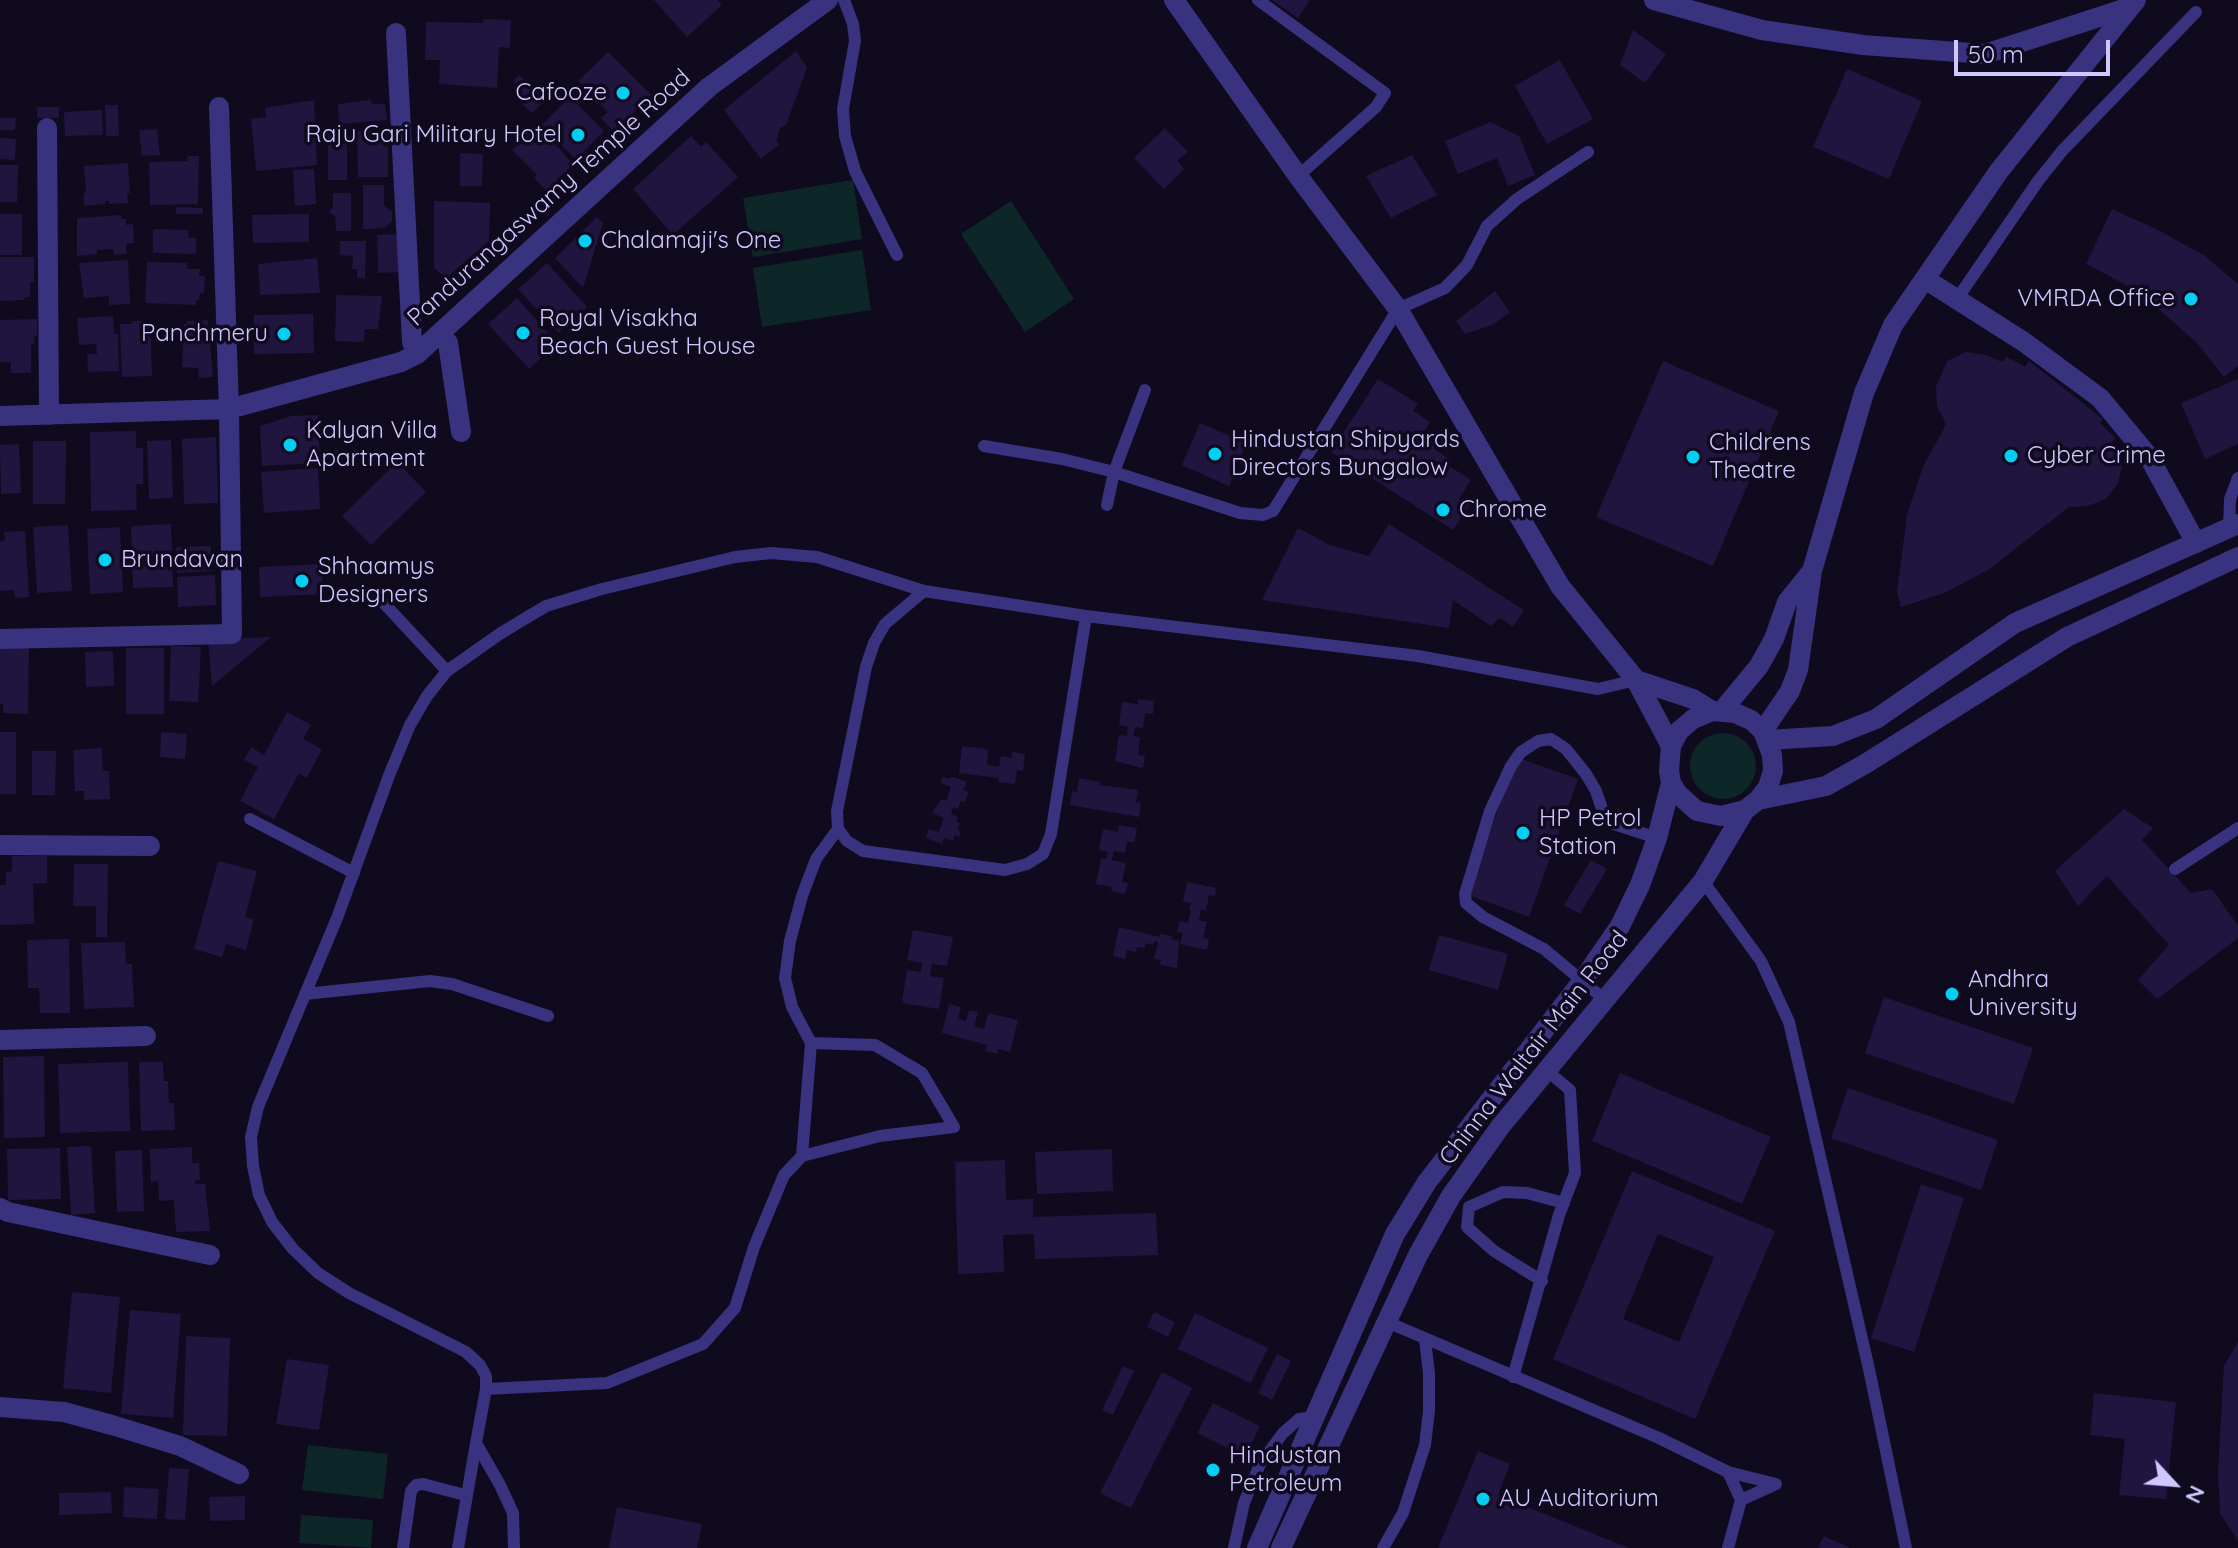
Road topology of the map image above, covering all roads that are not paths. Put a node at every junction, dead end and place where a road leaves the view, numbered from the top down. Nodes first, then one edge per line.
1 (828, 0) edge
2 (844, 0) edge
3 (1174, 0) edge
4 (1258, 0) edge
5 (1654, 0) edge
6 (2133, 4) edge
7 (2196, 12) dead end
8 (396, 33) dead end
9 (219, 107) dead end
10 (47, 128) dead end
11 (1588, 152) dead end
12 (1298, 176) junction
13 (897, 255) dead end
14 (1925, 279) junction
15 (1957, 299) junction
16 (1398, 309) junction
17 (440, 334) junction
18 (417, 354) junction
19 (1145, 390) dead end
20 (229, 409) junction
21 (49, 415) junction
22 (0, 416) edge
23 (461, 432) dead end
24 (984, 446) dead end
25 (1114, 472) junction
26 (2238, 478) edge
27 (1107, 505) dead end
28 (2233, 526) edge
29 (2196, 543) junction
30 (2238, 557) edge
31 (1812, 571) junction
32 (924, 591) junction
33 (379, 598) dead end
34 (1086, 616) junction
35 (0, 639) edge
36 (447, 671) junction
37 (1636, 680) junction
38 (1717, 711) junction
39 (1765, 735) junction
40 (1671, 746) junction
41 (1671, 783) junction
42 (1752, 805) junction
43 (250, 819) dead end
44 (838, 829) junction
45 (2238, 829) edge
46 (1657, 838) junction
47 (0, 845) edge
48 (150, 846) dead end
49 (2238, 846) edge
50 (2175, 869) dead end
51 (354, 873) junction
52 (1703, 881) junction
53 (1583, 980) junction
54 (305, 994) junction
55 (1605, 1000) junction
56 (548, 1016) dead end
57 (146, 1036) dead end
58 (0, 1040) edge
59 (811, 1043) junction
60 (1546, 1070) junction
61 (802, 1156) junction
62 (1460, 1202) junction
63 (1564, 1203) junction
64 (0, 1208) edge
65 (210, 1255) dead end
66 (1542, 1281) junction
67 (1387, 1322) junction
68 (1425, 1340) junction
69 (1513, 1377) junction
70 (484, 1396) junction
71 (0, 1407) edge
72 (1315, 1417) junction
73 (476, 1443) junction
74 (1728, 1472) junction
75 (239, 1474) dead end
76 (465, 1495) junction
77 (1741, 1500) junction
78 (403, 1548) edge
79 (458, 1548) edge
80 (514, 1548) edge
81 (1234, 1548) edge
82 (1257, 1548) edge
83 (1281, 1548) edge
84 (1383, 1548) edge
85 (1728, 1548) edge
86 (1906, 1548) edge

1 - 17 street, Pandurangaswamy Temple Road
2 - 13 lane
3 - 12 street
4 - 12 lane
5 - 6 street
6 - 14 street
7 - 15 lane
8 - 18 street
9 - 20 street
10 - 21 street
11 - 16 lane
12 - 16 street
14 - 15 street
14 - 31 street
15 - 29 street
16 - 25 lane
16 - 37 street
17 - 18 street, Pandurangaswamy Temple Road
17 - 23 street
18 - 20 street, Pandurangaswamy Temple Road
19 - 25 lane
20 - 21 street, Pandurangaswamy Temple Road
20 - 35 street
21 - 22 street, Pandurangaswamy Temple Road
24 - 25 lane
25 - 27 lane
26 - 28 lane
28 - 29 street
29 - 39 street
30 - 42 street
31 - 38 street
31 - 39 street
32 - 34 lane
32 - 36 lane
32 - 44 lane
33 - 36 lane
34 - 37 lane
34 - 44 lane
36 - 51 lane
37 - 38 street
37 - 40 street
38 - 39 street
38 - 40 street
39 - 42 street
40 - 41 street
41 - 42 street
41 - 46 street, Chinna Waltair Main Road
42 - 52 street, Chinna Waltair Main Road
43 - 51 lane
44 - 59 lane
45 - 49 lane
45 - 50 lane
46 - 53 street, Chinna Waltair Main Road
46 - 53 lane
47 - 48 street
51 - 54 lane
52 - 55 street, Chinna Waltair Main Road
52 - 86 lane
53 - 55 lane
53 - 72 street, Chinna Waltair Main Road
54 - 56 lane
54 - 70 lane
55 - 60 street, Chinna Waltair Main Road
57 - 58 street
59 - 61 lane
59 - 61 lane
60 - 62 street, Chinna Waltair Main Road
60 - 63 lane
61 - 70 lane
62 - 63 lane
62 - 66 lane
62 - 67 street, Chinna Waltair Main Road
63 - 66 lane
64 - 65 street
66 - 69 lane
67 - 68 lane
67 - 83 street, Chinna Waltair Main Road
68 - 69 lane
68 - 84 lane
69 - 74 lane
70 - 73 lane
71 - 75 street
72 - 81 lane
72 - 82 street, Chinna Waltair Main Road
73 - 76 lane
73 - 80 lane
74 - 77 lane
74 - 77 lane
76 - 78 lane
76 - 79 lane
77 - 85 lane

